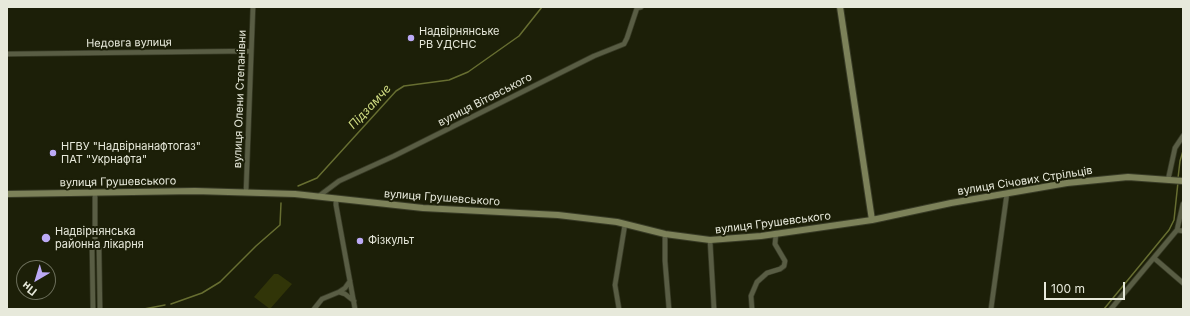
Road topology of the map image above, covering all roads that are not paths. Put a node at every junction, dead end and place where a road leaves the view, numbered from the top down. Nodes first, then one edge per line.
1 (253, 7) edge
2 (641, 7) edge
3 (840, 7) edge
4 (251, 51) junction
5 (7, 54) edge
6 (1183, 136) edge
7 (1171, 180) junction
8 (1183, 181) edge
9 (95, 192) junction
10 (246, 192) junction
11 (1007, 193) junction
12 (7, 194) edge
13 (319, 196) junction
14 (336, 198) junction
15 (1183, 204) edge
16 (872, 220) junction
17 (625, 224) junction
18 (1177, 230) junction
19 (1183, 231) edge
20 (665, 234) junction
21 (776, 234) junction
22 (710, 240) junction
23 (95, 244) junction
24 (1154, 258) junction
25 (350, 280) junction
26 (1183, 283) edge
27 (339, 292) junction
28 (354, 301) junction
29 (93, 309) edge
30 (100, 309) edge
31 (314, 309) edge
32 (355, 309) edge
33 (619, 309) edge
34 (669, 309) edge
35 (714, 309) edge
36 (752, 309) edge
37 (991, 309) edge
38 (1111, 309) edge

1 - 4 street, вулиця Олени Степанівни
2 - 13 street, вулиця Вітовського
3 - 16 street
4 - 5 street, Недовга вулиця
4 - 10 street, вулиця Олени Степанівни
6 - 7 street
7 - 8 street, вулиця Січових Стрільців
7 - 11 street, вулиця Січових Стрільців
9 - 10 street, вулиця Грушевського
9 - 12 street, вулиця Грушевського
9 - 23 street
10 - 13 street, вулиця Грушевського
11 - 16 street, вулиця Січових Стрільців
11 - 37 street
13 - 14 street, вулиця Грушевського
14 - 17 street, вулиця Грушевського
14 - 25 street
15 - 18 street
16 - 21 street, вулиця Грушевського
17 - 20 street, вулиця Грушевського
17 - 33 street
18 - 19 street
18 - 24 street
20 - 22 street, вулиця Грушевського
20 - 34 street
21 - 22 street, вулиця Грушевського
21 - 36 street
22 - 35 street
23 - 29 street
23 - 30 street
24 - 26 street
24 - 38 street
25 - 27 street
25 - 28 street
27 - 28 street
27 - 31 street
28 - 32 street

